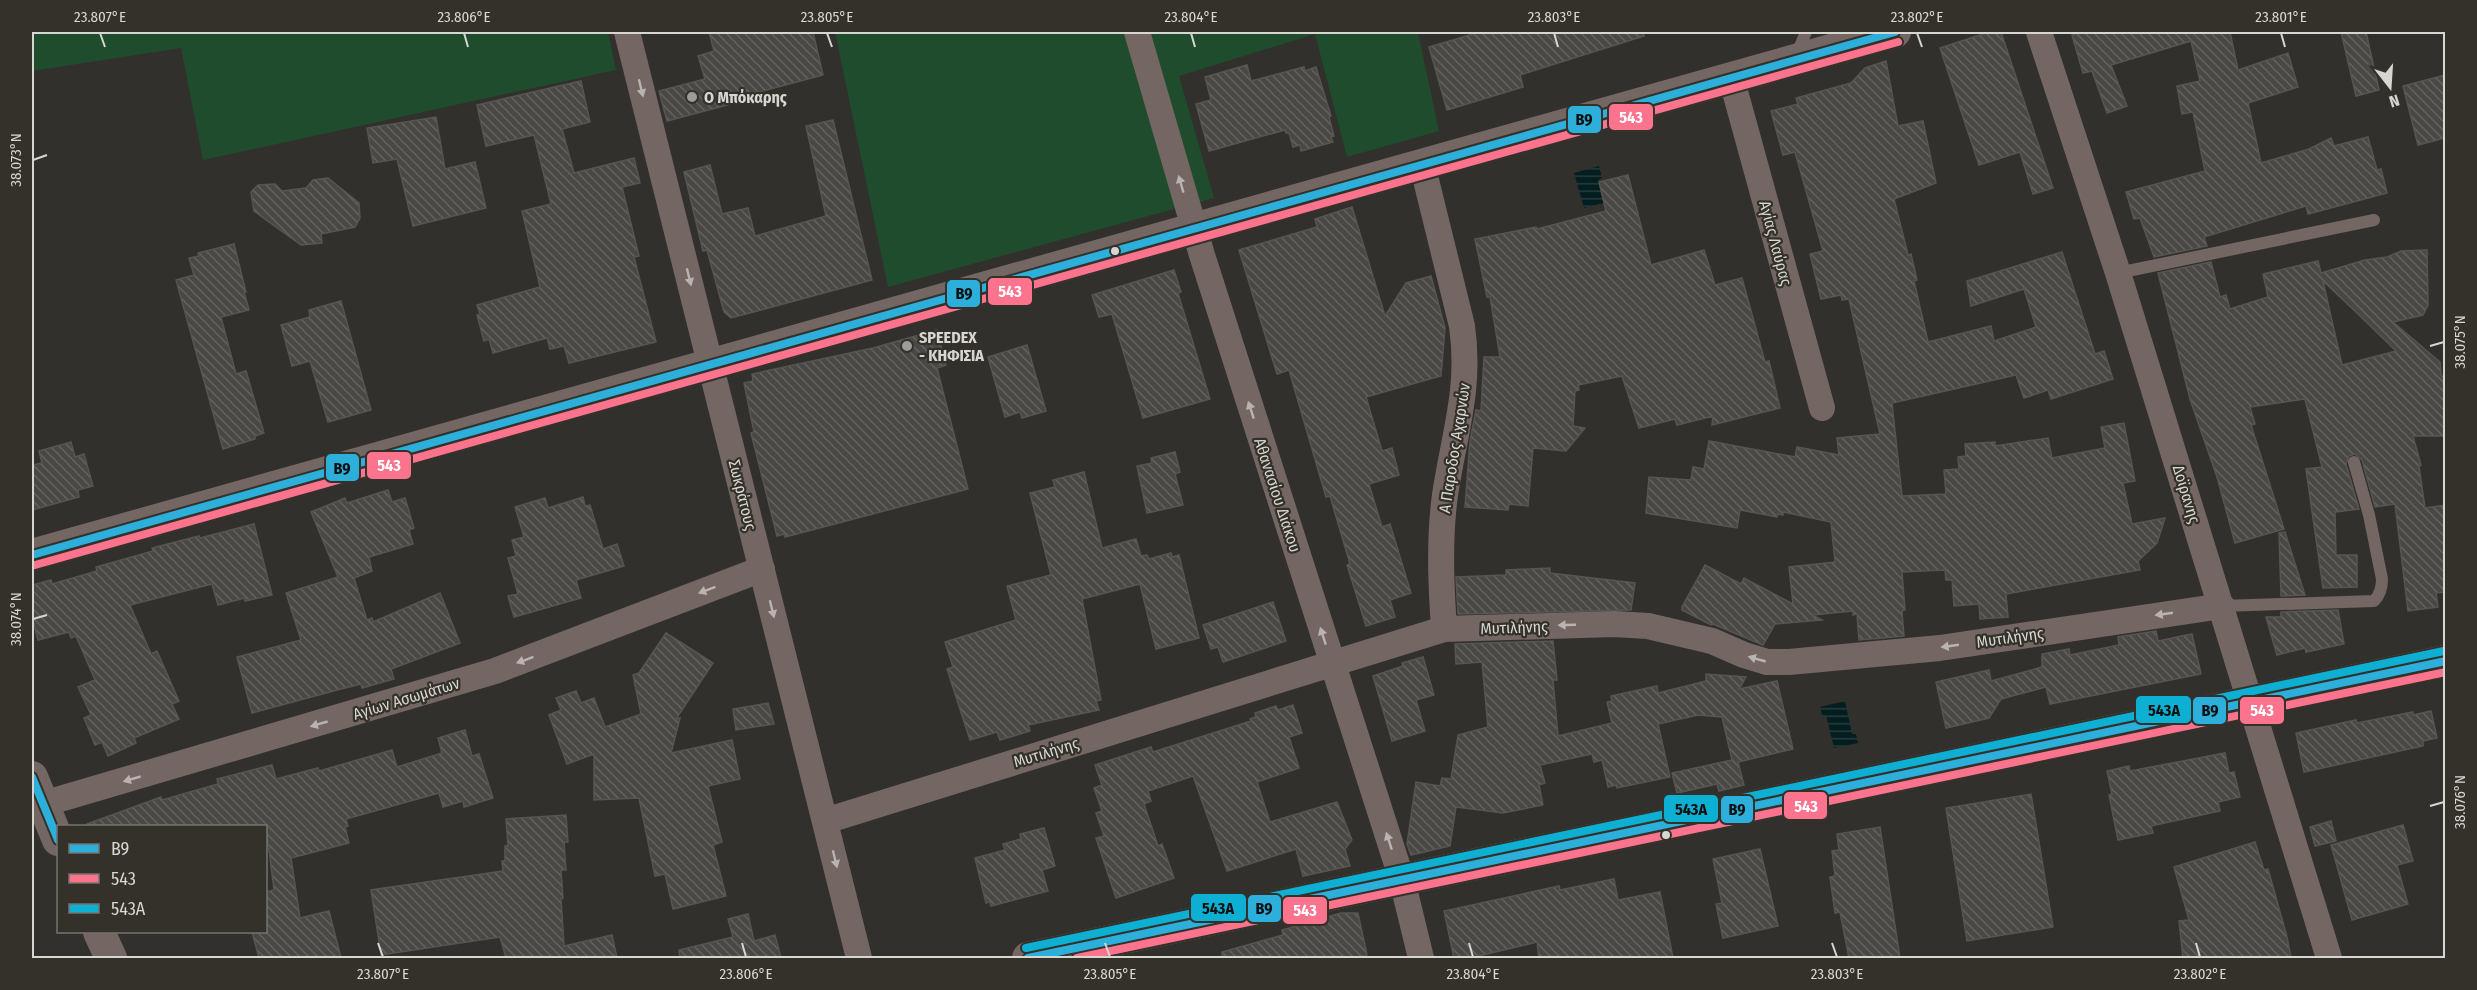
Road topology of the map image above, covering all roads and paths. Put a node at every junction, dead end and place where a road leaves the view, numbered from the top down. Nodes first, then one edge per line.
1 (627, 32) edge
2 (1137, 32) edge
3 (1895, 32) edge
4 (2039, 32) edge
5 (1800, 46) edge
6 (1731, 77) junction
7 (1422, 164) junction
8 (2374, 220) dead end
9 (1194, 228) junction
10 (2118, 273) junction
11 (710, 364) junction
12 (1822, 408) dead end
13 (2354, 462) dead end
14 (32, 555) edge
15 (762, 569) junction
16 (2222, 606) junction
17 (1444, 629) junction
18 (2445, 660) edge
19 (1332, 663) junction
20 (2251, 700) junction
21 (37, 791) edge
22 (825, 820) junction
23 (57, 838) edge
24 (1402, 880) junction
25 (99, 933) edge
26 (111, 958) edge
27 (859, 958) edge
28 (1028, 958) edge
29 (1421, 958) edge
30 (2329, 958) edge

1 -> 11 street, Σωκράτους
9 -> 2 street, Αθανασίου Διάκου
3 - 5 street
4 - 10 street, Δοϊρανης
5 - 6 street
6 - 7 street
6 - 12 street, Αγίας Λαύρας
7 - 9 street
7 - 17 street, Α Παροδος Αχαρνών
8 - 10 lane
9 - 11 street
19 -> 9 street, Αθανασίου Διάκου
10 - 16 street, Δοϊρανης
11 - 14 street
11 - 15 street, Σωκράτους
13 - 16 lane
15 -> 21 street, Αγίων Ασωμάτων
15 -> 22 street, Σωκράτους
16 -> 17 street, Μυτιλήνης
16 - 20 street, Δοϊρανης
17 - 19 street, Μυτιλήνης
18 - 20 street
19 - 22 street, Μυτιλήνης
24 -> 19 street, Αθανασίου Διάκου
20 - 24 street
20 - 30 street, Δοϊρανης
21 - 23 street
22 -> 27 street, Σωκράτους
24 - 28 street
24 - 29 street, Αθανασίου Διάκου
25 - 26 street

